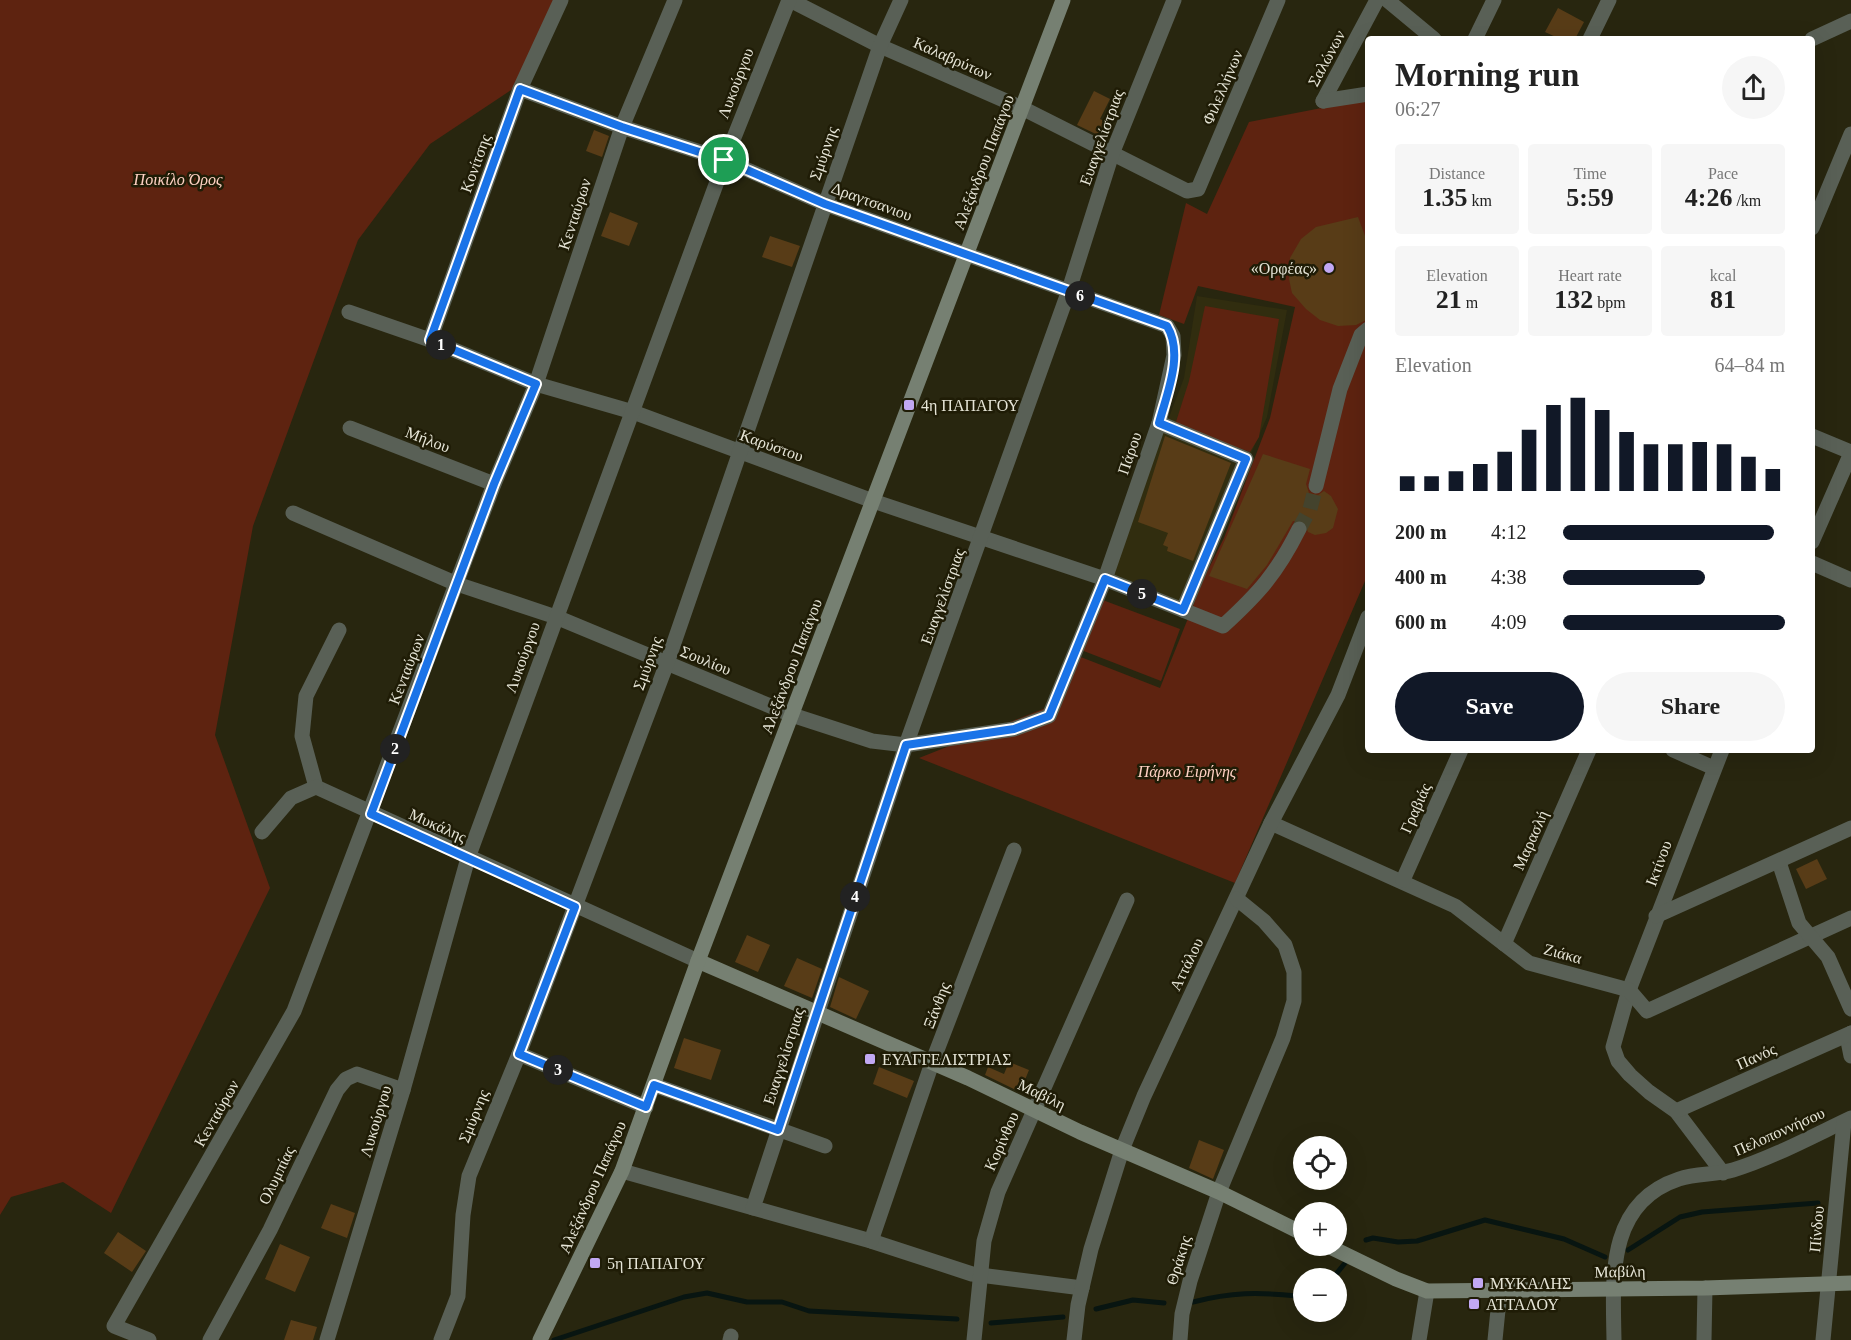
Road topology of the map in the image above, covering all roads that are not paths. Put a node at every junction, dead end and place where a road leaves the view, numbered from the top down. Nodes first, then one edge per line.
1 (561, 0) edge
2 (675, 0) edge
3 (789, 0) edge
4 (902, 0) edge
5 (1063, 0) edge
6 (1174, 0) edge
7 (1278, 0) edge
8 (1377, 0) edge
9 (1387, 0) edge
10 (1494, 0) edge
11 (1609, 0) edge
12 (1851, 21) edge
13 (1430, 36) edge
14 (1476, 36) edge
15 (1591, 36) edge
16 (1815, 38) edge
17 (880, 46) junction
18 (520, 89) junction
19 (1365, 94) edge
20 (1022, 108) junction
21 (622, 127) junction
22 (1851, 134) edge
23 (1112, 154) junction
24 (724, 160) junction
25 (1198, 189) joint
26 (825, 204) junction
27 (1815, 221) edge
28 (967, 254) junction
29 (1068, 292) junction
30 (349, 312) dead end
31 (1365, 331) edge
32 (1173, 336) joint
33 (430, 340) junction
34 (536, 384) junction
35 (633, 412) junction
36 (1159, 423) junction
37 (350, 428) dead end
38 (1815, 437) edge
39 (739, 452) junction
40 (1851, 452) edge
41 (494, 484) junction
42 (1316, 486) tunnel mouth
43 (873, 501) junction
44 (293, 513) dead end
45 (1299, 529) tunnel mouth
46 (1815, 535) edge
47 (983, 536) junction
48 (1815, 564) edge
49 (1105, 579) junction
50 (1851, 580) edge
51 (457, 584) junction
52 (1183, 610) junction
53 (556, 617) junction
54 (1365, 626) edge
55 (339, 630) dead end
56 (667, 663) junction
57 (792, 715) junction
58 (906, 745) junction
59 (1460, 753) edge
60 (1588, 753) edge
61 (1680, 753) edge
62 (1721, 753) edge
63 (1714, 768) junction
64 (316, 787) junction
65 (371, 814) junction
66 (1271, 823) junction
67 (1851, 828) edge
68 (262, 832) dead end
69 (1014, 850) dead end
70 (468, 858) junction
71 (1779, 862) junction
72 (1403, 880) junction
73 (1238, 899) junction
74 (1127, 900) dead end
75 (575, 907) junction
76 (1656, 916) junction
77 (1851, 918) edge
78 (1809, 937) junction
79 (1504, 944) junction
80 (698, 961) junction
81 (1629, 990) junction
82 (1851, 1009) edge
83 (816, 1013) junction
84 (1851, 1033) edge
85 (519, 1054) junction
86 (1851, 1056) edge
87 (932, 1063) junction
88 (654, 1085) junction
89 (403, 1090) junction
90 (646, 1107) junction
91 (1034, 1111) junction
92 (1676, 1111) junction
93 (1847, 1120) edge
94 (778, 1130) junction
95 (825, 1146) dead end
96 (1122, 1150) junction
97 (622, 1170) junction
98 (1723, 1173) junction
99 (1219, 1192) junction
100 (753, 1208) junction
101 (1293, 1229) edge
102 (871, 1241) junction
103 (1347, 1255) edge
104 (980, 1276) junction
105 (1851, 1283) edge
106 (1829, 1284) junction
107 (1082, 1288) junction
108 (1705, 1288) junction
109 (1613, 1289) junction
110 (1500, 1290) junction
111 (1427, 1291) junction
112 (149, 1340) edge
113 (210, 1340) edge
114 (327, 1340) edge
115 (441, 1340) edge
116 (540, 1340) edge
117 (974, 1340) edge
118 (1074, 1340) edge
119 (1180, 1340) edge
120 (1419, 1340) edge
121 (1495, 1340) edge
122 (1614, 1340) edge
123 (1704, 1340) edge
124 (1823, 1340) edge

1 - 18 street, Κονίτσης
2 - 21 street, Κενταύρων
3 - 17 street, Καλαβρύτων
3 - 24 street, Λυκούργου
4 - 17 street, Σμύρνης
5 - 20 street, Αλεξάνδρου Παπάγου
6 - 23 street, Ευαγγελίστριας
7 - 25 street, Φιλελλήνων
8 - 19 street, Σαλώνων
9 - 13 street
10 - 14 street
11 - 15 street
12 - 16 street
17 - 20 street, Καλαβρύτων
17 - 26 street, Σμύρνης
18 - 21 street, Δραγτσανιου
18 - 33 street, Κονίτσης
20 - 23 street, Καλαβρύτων
20 - 28 street, Αλεξάνδρου Παπάγου
21 - 24 street, Δραγτσανιου
21 - 34 street, Κενταύρων
22 - 27 street
23 - 25 street, Καλαβρύτων
23 - 29 street, Ευαγγελίστριας
24 - 26 street, Δραγτσανιου
24 - 35 street, Λυκούργου
26 - 28 street, Δραγτσανιου
26 - 39 street, Σμύρνης
28 - 29 street, Δραγτσανιου
28 - 43 street, Αλεξάνδρου Παπάγου
29 - 32 street, Δραγτσανιου
29 - 47 street, Ευαγγελίστριας
30 - 33 street, Καρύστου
31 - 42 street
32 - 36 street, Πάρου
33 - 34 street, Καρύστου
34 - 35 street, Καρύστου
34 - 41 street, Κενταύρων
35 - 39 street, Καρύστου
35 - 53 street, Λυκούργου
36 - 49 street, Πάρου
36 - 52 street
37 - 41 street, Μήλου
38 - 40 street
39 - 43 street, Καρύστου
39 - 56 street, Σμύρνης
40 - 46 street
41 - 51 street, Κενταύρων
43 - 47 street, Καρύστου
43 - 57 street, Αλεξάνδρου Παπάγου
44 - 51 street, Σουλίου
45 - 52 street, Καρύστου
47 - 49 street, Καρύστου
47 - 58 street, Ευαγγελίστριας
48 - 50 street
49 - 52 street, Καρύστου
49 - 58 street, Σουλίου
51 - 53 street, Σουλίου
51 - 65 street, Κενταύρων
53 - 56 street, Σουλίου
53 - 70 street, Λυκούργου
54 - 66 street, Αττάλου
55 - 64 street
56 - 57 street, Σουλίου
56 - 75 street, Σμύρνης
57 - 58 street, Σουλίου
57 - 80 street, Αλεξάνδρου Παπάγου
58 - 83 street, Ευαγγελίστριας
59 - 72 street, Γραβιάς
60 - 79 street, Μαρασλή
61 - 63 street
62 - 63 street, Ικτίνου
63 - 76 street, Ικτίνου
64 - 65 street, Μυκάλης
64 - 68 street
65 - 70 street, Μυκάλης
65 - 112 street, Κενταύρων
66 - 72 street, Ζιάκα
66 - 73 street, Αττάλου
67 - 71 street
69 - 87 street, Ξάνθης
70 - 75 street, Μυκάλης
70 - 89 street, Λυκούργου
71 - 76 street
71 - 78 street
72 - 79 street, Ζιάκα
73 - 96 street, Αττάλου
73 - 99 street, Θράκης
74 - 91 street, Κορίνθου
75 - 80 street, Μυκάλης
75 - 85 street, Σμύρνης
76 - 81 street, Ικτίνου
77 - 78 street, Ζιάκα
78 - 81 street, Ζιάκα
78 - 82 street
79 - 81 street, Ζιάκα
80 - 83 street, Μαβίλη
80 - 88 street, Αλεξάνδρου Παπάγου
81 - 92 street, Ικτίνου
83 - 87 street, Μαβίλη
83 - 94 street, Ευαγγελίστριας
84 - 86 street
84 - 92 street, Πανός
85 - 90 street
85 - 115 street, Σμύρνης
87 - 91 street, Μαβίλη
87 - 102 street, Ξάνθης
88 - 90 street, Αλεξάνδρου Παπάγου
88 - 94 street
89 - 113 street, Ολυμπίας
89 - 114 street, Λυκούργου
90 - 97 street, Αλεξάνδρου Παπάγου
91 - 96 street, Μαβίλη
91 - 104 street, Κορίνθου
92 - 98 street, Ικτίνου
93 - 98 street, Πελοποννήσου
93 - 106 street, Πίνδου
94 - 95 street
94 - 100 street, Ευαγγελίστριας
96 - 99 street, Μαβίλη
96 - 107 street, Αττάλου
97 - 100 street
97 - 116 street, Αλεξάνδρου Παπάγου
98 - 109 street, Πελοποννήσου
99 - 101 street, Μαβίλη
99 - 119 street, Θράκης
100 - 102 street
102 - 104 street
103 - 111 street, Μαβίλη
104 - 107 street
104 - 117 street, Κορίνθου
105 - 106 street, Μαβίλη
106 - 108 street, Μαβίλη
106 - 124 street, Πίνδου
107 - 118 street, Αττάλου
108 - 109 street, Μαβίλη
108 - 123 street
109 - 110 street, Μαβίλη
109 - 122 street, Πελοποννήσου
110 - 111 street, Μαβίλη
110 - 121 street
111 - 120 street

